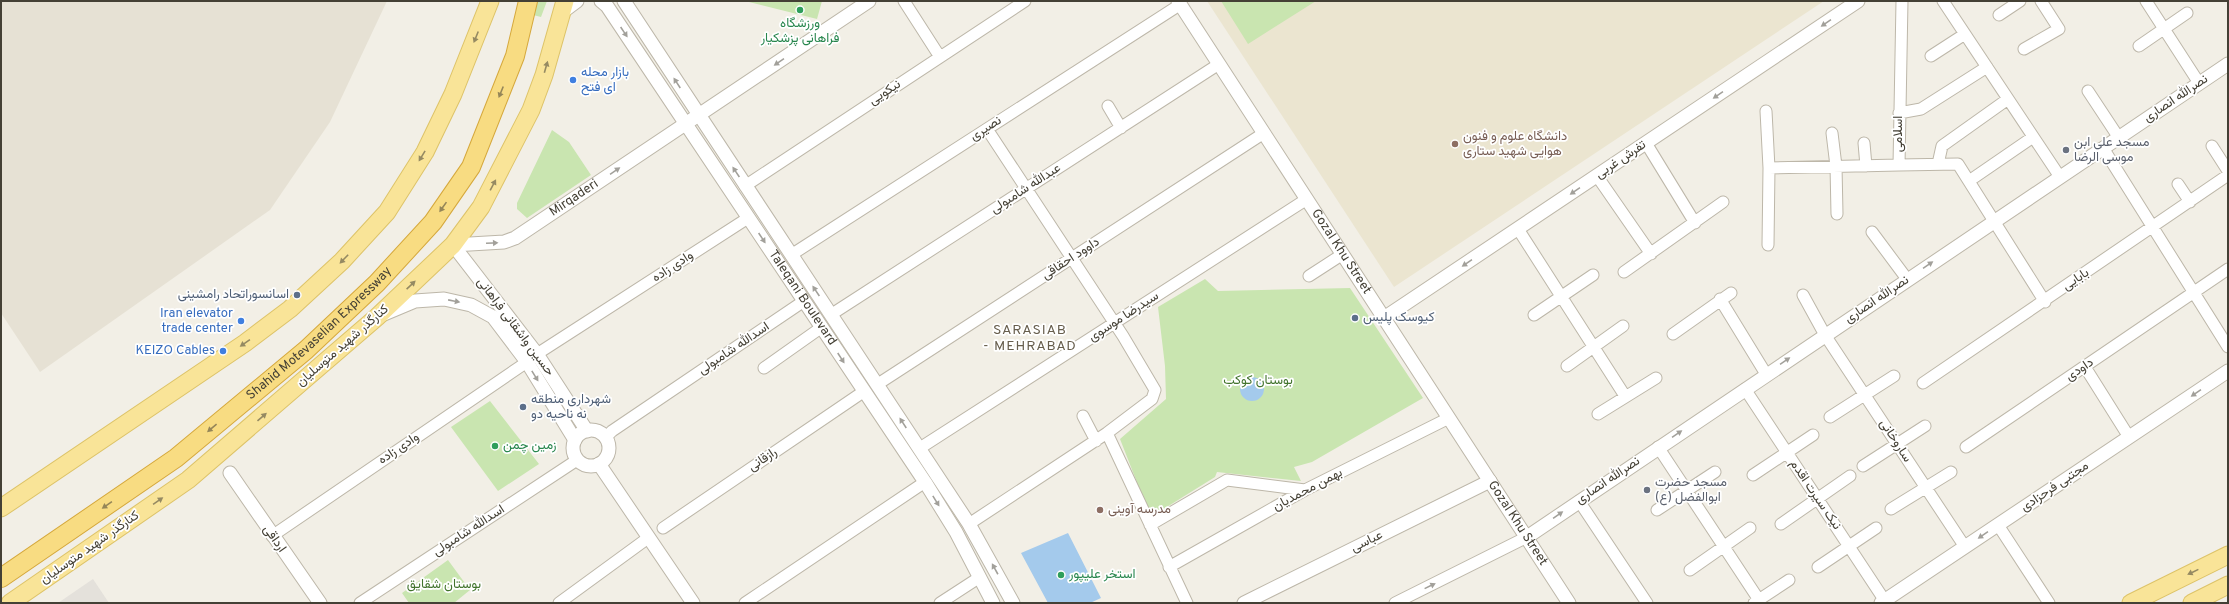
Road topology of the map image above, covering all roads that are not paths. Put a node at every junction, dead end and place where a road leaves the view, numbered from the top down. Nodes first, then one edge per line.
1 (490, 1) edge
2 (528, 1) edge
3 (577, 1) edge
4 (601, 1) edge
5 (624, 1) edge
6 (869, 1) edge
7 (904, 1) edge
8 (1025, 1) edge
9 (1858, 1) edge
10 (1902, 1) edge
11 (1944, 1) edge
12 (2020, 1) edge
13 (2042, 1) edge
14 (2146, 1) edge
15 (1180, 3) edge
16 (563, 7) edge
17 (2188, 13) dead end
18 (1999, 15) dead end
19 (2164, 29) junction
20 (1965, 34) junction
21 (2139, 46) dead end
22 (2024, 49) dead end
23 (1930, 56) dead end
24 (940, 57) junction
25 (1219, 64) junction
26 (2228, 64) edge
27 (1987, 67) junction
28 (2199, 83) junction
29 (2088, 91) dead end
30 (2008, 99) junction
31 (1108, 106) dead end
32 (1766, 111) dead end
33 (1899, 113) junction
34 (698, 115) junction
35 (685, 124) junction
36 (1121, 128) junction
37 (987, 129) junction
38 (1264, 133) junction
39 (1832, 133) dead end
40 (2033, 136) junction
41 (2118, 138) junction
42 (1646, 143) junction
43 (1864, 143) dead end
44 (2212, 146) dead end
45 (2103, 148) junction
46 (1938, 164) junction
47 (1899, 165) junction
48 (1836, 166) junction
49 (1866, 166) junction
50 (1769, 168) junction
51 (2228, 171) edge
52 (2228, 175) edge
53 (1597, 176) junction
54 (2060, 177) junction
55 (1969, 181) junction
56 (2178, 184) dead end
57 (745, 186) junction
58 (1026, 188) junction
59 (1307, 199) junction
60 (1723, 202) dead end
61 (2190, 202) junction
62 (1837, 214) dead end
63 (748, 218) junction
64 (1994, 221) junction
65 (1695, 223) junction
66 (2153, 228) junction
67 (1518, 229) junction
68 (1872, 232) dead end
69 (453, 245) junction
70 (1768, 245) dead end
71 (1343, 254) junction
72 (1651, 254) junction
73 (791, 255) junction
74 (1072, 259) junction
75 (2228, 269) edge
76 (1624, 272) dead end
77 (1593, 275) dead end
78 (1309, 276) dead end
79 (1907, 279) junction
80 (1731, 292) dead end
81 (2194, 292) junction
82 (1561, 295) junction
83 (1803, 295) dead end
84 (1720, 299) junction
85 (804, 301) junction
86 (2045, 302) junction
87 (832, 314) junction
88 (1534, 315) dead end
89 (377, 317) junction
90 (1384, 318) junction
91 (1114, 323) junction
92 (1623, 326) dead end
93 (822, 327) junction
94 (1673, 334) dead end
95 (1825, 335) junction
96 (1594, 346) junction
97 (2228, 347) edge
98 (532, 358) junction
99 (1567, 366) dead end
100 (2086, 367) junction
101 (764, 368) dead end
102 (2228, 371) edge
103 (1766, 374) junction
104 (1894, 376) dead end
105 (1656, 378) dead end
106 (1923, 383) dead end
107 (878, 384) junction
108 (1745, 389) junction
109 (863, 392) junction
110 (1625, 396) junction
111 (1866, 396) junction
112 (1598, 414) dead end
113 (1083, 416) dead end
114 (1830, 417) dead end
115 (1449, 418) junction
116 (1924, 426) dead end
117 (587, 431) junction
118 (1107, 433) junction
119 (1813, 435) dead end
120 (2129, 437) junction
121 (605, 438) junction
122 (575, 440) junction
123 (1096, 440) junction
124 (1897, 444) junction
125 (1658, 447) junction
126 (1966, 447) dead end
127 (920, 448) junction
128 (1787, 453) junction
129 (577, 460) junction
130 (599, 464) junction
131 (1863, 466) dead end
132 (1715, 472) dead end
133 (1951, 472) dead end
134 (230, 473) dead end
135 (1753, 475) dead end
136 (1850, 476) dead end
137 (1490, 481) junction
138 (925, 482) junction
139 (1926, 487) junction
140 (1305, 490) junction
141 (1688, 490) junction
142 (1817, 498) junction
143 (1579, 500) junction
144 (1, 508) edge
145 (1891, 509) dead end
146 (1658, 510) dead end
147 (969, 524) junction
148 (1781, 524) dead end
149 (1150, 525) junction
150 (1998, 525) junction
151 (662, 528) dead end
152 (1750, 528) dead end
153 (1876, 528) dead end
154 (956, 532) junction
155 (272, 536) junction
156 (1527, 537) junction
157 (648, 538) junction
158 (1724, 546) junction
159 (1849, 546) junction
160 (1965, 547) junction
161 (2228, 555) edge
162 (1169, 567) junction
163 (1818, 568) dead end
164 (1690, 570) dead end
165 (980, 576) junction
166 (1, 578) edge
167 (1789, 580) dead end
168 (2228, 585) edge
169 (1567, 602) edge
170 (1758, 602) edge
171 (1883, 602) edge
172 (10, 603) edge
173 (320, 603) edge
174 (360, 603) edge
175 (559, 603) edge
176 (693, 603) edge
177 (745, 603) edge
178 (940, 603) edge
179 (992, 603) edge
180 (1013, 603) edge
181 (1187, 603) edge
182 (1244, 603) edge
183 (1395, 603) edge
184 (1647, 603) edge
185 (2049, 603) edge
186 (2131, 603) edge
187 (2192, 603) edge

1 -> 144 main road
2 -> 166 highway, Shahid Motevaselian Expressway
3 - 16 street
4 -> 35 street, Taleqani Boulevard
34 -> 5 street, Taleqani Boulevard
6 -> 34 street
7 - 24 street
8 - 24 street, نیکویی
9 -> 42 street, تفرش غربی
10 - 33 street, اسلامی
11 - 20 street
12 - 18 street
13 - 22 street
14 - 19 street
15 - 25 street, Gozal Khu Street
15 - 37 street, نصیری
69 -> 16 main road, کنارگذر شهید متوسلیان
17 - 19 street
19 - 21 street
19 - 28 street
20 - 23 street
20 - 27 street
24 - 57 street, نیکویی
25 - 36 street, عبدالله شامبولی
25 - 38 street, Gozal Khu Street
26 - 28 street, نصرالله انصاری
27 - 30 street
27 - 33 street
28 - 41 street, نصرالله انصاری
29 - 41 street
30 - 40 street
30 - 46 street
31 - 36 street
32 - 50 street
33 - 47 street, اسلامی
34 - 35 street, Mirqaderi
57 -> 34 street, Taleqani Boulevard
35 - 63 street, Taleqani Boulevard
69 -> 35 street, Mirqaderi
36 - 58 street, عبدالله شامبولی
37 - 58 street
37 - 73 street, نصیری
38 - 59 street, Gozal Khu Street
38 - 74 street, داوود احقاقی
39 - 48 street
40 - 54 street
40 - 55 street
41 - 45 street, نصرالله انصاری
42 - 53 street, تفرش غربی
42 - 65 street
43 - 49 street
44 - 51 street
45 - 54 street, نصرالله انصاری
45 - 66 street
46 - 47 street, اسلامی
46 - 55 street, اسلامی
47 - 49 street
48 - 49 street
48 - 50 street
48 - 62 street
50 - 70 street
52 - 61 street, بابایی
53 -> 67 street, تفرش غربی
53 - 72 street
54 - 64 street, نصرالله انصاری
55 - 64 street, اسلامی
56 - 61 street
57 - 73 street, Taleqani Boulevard
58 - 74 street
58 - 87 street, عبدالله شامبولی
59 - 71 street, Gozal Khu Street
59 - 91 street, سیدرضا موسوی
60 - 65 street
61 - 66 street, بابایی
63 -> 85 street, Taleqani Boulevard
63 - 98 street, وادی زاده
79 -> 64 street, نصرالله انصاری
64 - 86 street, اسلامی
65 - 72 street
66 - 81 street
66 - 86 street, بابایی
67 - 82 street
67 -> 90 street, تفرش غربی
68 - 79 street
89 -> 69 main road, کنارگذر شهید متوسلیان
69 - 98 street, حسین واشقانی فراهانی
71 - 78 street
71 - 90 street, Gozal Khu Street
72 - 76 street
87 -> 73 street, Taleqani Boulevard
74 - 91 street
74 - 107 street, داوود احقاقی
75 - 81 street, داودی
77 - 82 street
79 - 95 street, نصرالله انصاری
80 - 84 street
81 - 97 street
81 - 100 street, داودی
82 - 88 street
82 - 96 street
83 - 95 street, ساروخانی
84 - 94 street
84 - 103 street
85 - 93 street, Taleqani Boulevard
85 - 121 street, اسدالله شامبولی
86 - 106 street, بابایی
87 - 107 street, Taleqani Boulevard
89 -> 98 street, حسین واشقانی فراهانی
172 -> 89 main road, کنارگذر شهید متوسلیان
90 - 115 street, Gozal Khu Street
91 - 118 street
91 - 127 street, سیدرضا موسوی
92 - 96 street
93 - 101 street
93 -> 109 street, Taleqani Boulevard
103 -> 95 street, نصرالله انصاری
95 - 111 street, ساروخانی
96 - 99 street
96 - 110 street
98 - 117 street, حسین واشقانی فراهانی
98 -> 122 street, حسین واشقانی فراهانی
98 - 155 street, وادی زاده
100 - 120 street
100 - 126 street, داودی
102 -> 120 street, مجتبی فرحزادی
103 - 108 street, نصرالله انصاری
104 - 111 street
105 - 110 street
127 -> 107 street, Taleqani Boulevard
125 -> 108 street, نصرالله انصاری
108 - 128 street, نیک سیرت اقدم
109 - 138 street, Taleqani Boulevard
109 - 151 street, رازقانی
110 - 112 street
111 - 114 street
111 - 124 street, ساروخانی
113 - 123 street
115 - 137 street, Gozal Khu Street
115 - 140 street, بهمن محمدیان
116 - 124 street
117 - 121 street
117 - 122 street
118 - 123 street
118 - 149 street
119 - 128 street
120 - 150 street, مجتبی فرحزادی
121 - 130 street
122 - 129 street
123 - 147 street
124 - 131 street
124 - 139 street, ساروخانی
125 - 141 street
125 - 143 street, نصرالله انصاری
127 - 147 street, Taleqani Boulevard
128 - 135 street
128 - 142 street, نیک سیرت اقدم
129 - 130 street
129 - 174 street, اسدالله شامبولی
130 - 157 street
132 - 141 street
133 - 139 street
134 - 155 street, ارداقی
136 - 142 street
137 - 156 street, Gozal Khu Street
137 - 182 street, عباسی
138 -> 154 street, Taleqani Boulevard
138 - 177 street
139 - 145 street
139 - 160 street, ساروخانی
140 - 149 street
140 - 162 street, بهمن محمدیان
141 - 146 street
141 - 158 street
142 - 148 street
142 - 159 street, نیک سیرت اقدم
156 -> 143 street, نصرالله انصاری
143 - 184 street
147 - 154 street
180 -> 147 street, Taleqani Boulevard
149 - 162 street
150 -> 160 street, مجتبی فرحزادی
150 - 185 street
152 - 158 street
153 - 159 street
154 - 165 street, Taleqani Boulevard
155 - 173 street, ارداقی
156 - 169 street, Gozal Khu Street
183 -> 156 street
157 - 175 street
157 - 176 street
158 - 164 street
158 - 170 street
159 - 163 street
159 - 171 street, نیک سیرت اقدم
160 - 171 street, مجتبی فرحزادی
161 -> 186 main road
162 - 181 street
165 - 178 street
165 - 179 street, Taleqani Boulevard
167 - 170 street
168 - 187 main road

